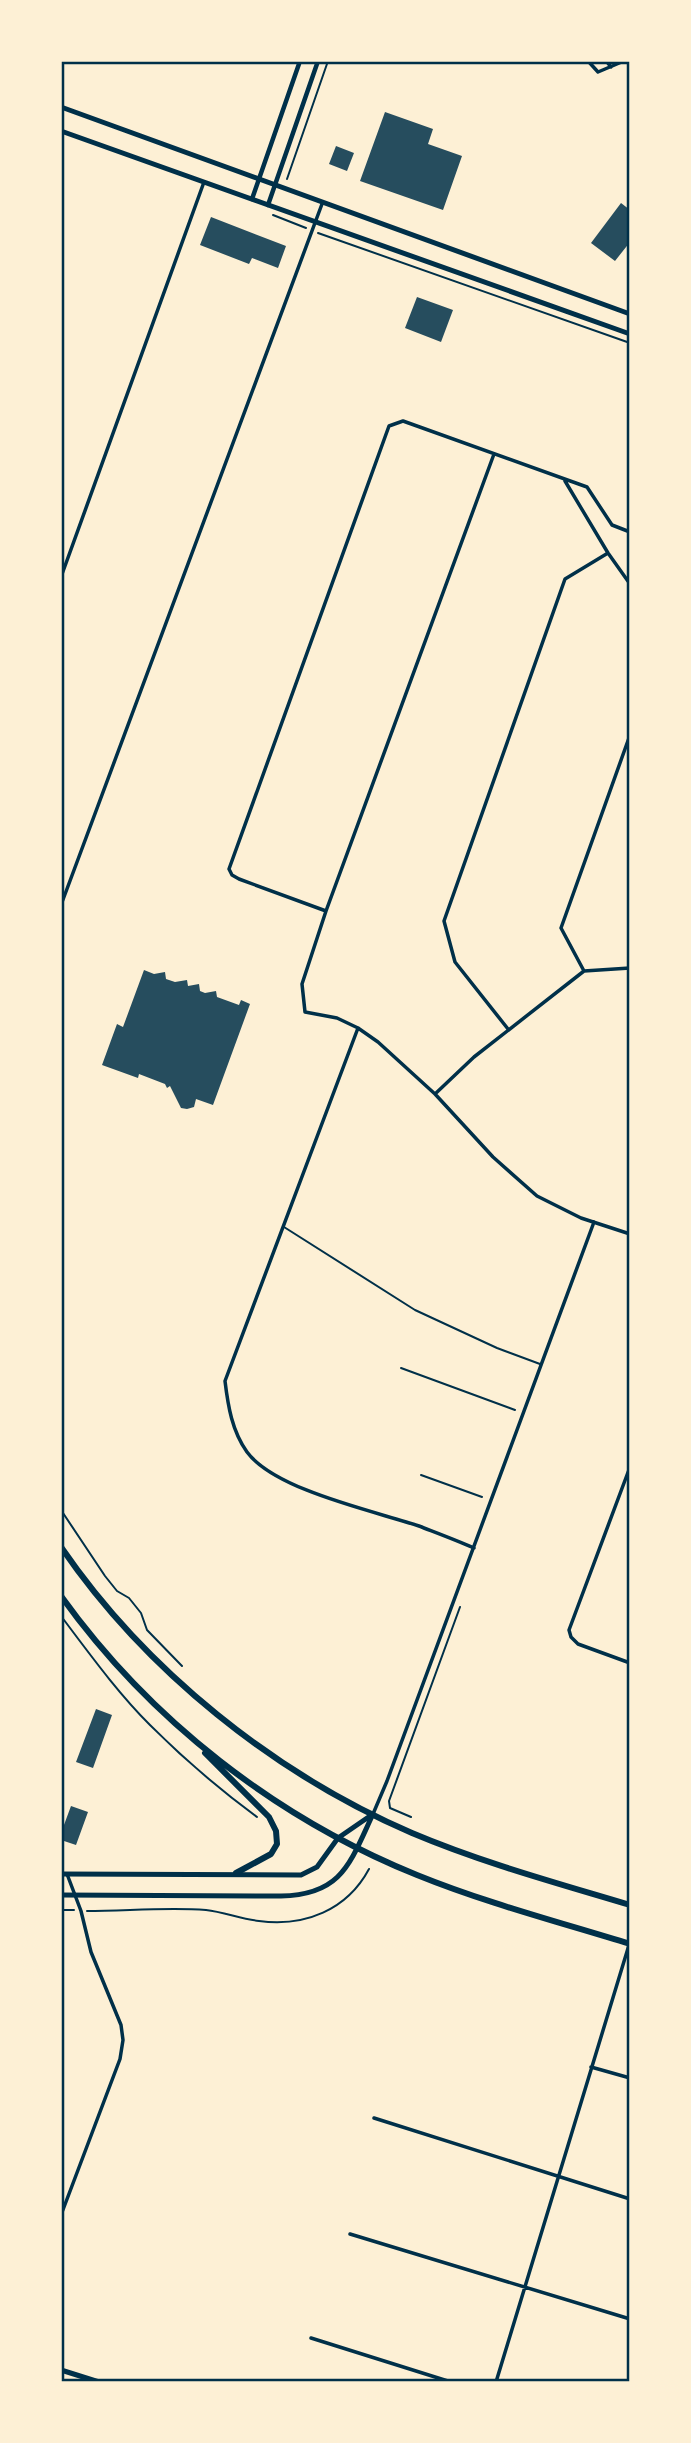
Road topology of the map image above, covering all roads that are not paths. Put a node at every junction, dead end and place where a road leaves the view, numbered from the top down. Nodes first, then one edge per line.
1 (300, 61) edge
2 (318, 61) edge
3 (588, 61) edge
4 (606, 61) edge
5 (624, 61) edge
6 (611, 67) junction
7 (61, 107) edge
8 (61, 131) edge
9 (260, 178) junction
10 (204, 182) junction
11 (276, 184) junction
12 (252, 200) junction
13 (323, 204) junction
14 (268, 205) junction
15 (316, 222) junction
16 (630, 314) edge
17 (630, 334) edge
18 (494, 454) junction
19 (564, 480) junction
20 (630, 532) edge
21 (608, 553) junction
22 (61, 577) edge
23 (630, 584) edge
24 (630, 735) edge
25 (61, 905) edge
26 (326, 911) junction
27 (630, 968) edge
28 (584, 971) junction
29 (358, 1028) junction
30 (508, 1029) junction
31 (435, 1094) junction
32 (594, 1222) junction
33 (283, 1226) junction
34 (630, 1234) edge
35 (541, 1364) junction
36 (630, 1467) edge
37 (61, 1547) edge
38 (474, 1548) junction
39 (61, 1596) edge
40 (630, 1663) edge
41 (171, 1719) junction
42 (373, 1814) junction
43 (338, 1838) junction
44 (357, 1848) junction
45 (64, 1873) edge
46 (236, 1873) junction
47 (61, 1895) edge
48 (75, 1895) junction
49 (630, 1905) edge
50 (630, 1944) edge
51 (592, 2067) junction
52 (630, 2078) edge
53 (374, 2118) dead end
54 (558, 2177) junction
55 (630, 2199) edge
56 (61, 2215) edge
57 (349, 2234) dead end
58 (526, 2286) junction
59 (630, 2319) edge
60 (311, 2338) dead end
61 (61, 2370) edge
62 (99, 2382) edge
63 (451, 2382) edge
64 (496, 2382) edge

1 - 9 street
2 - 11 street
3 - 6 street
4 - 6 street
5 - 6 street
7 - 9 main road
8 - 10 main road
9 - 11 main road
9 - 12 street
10 - 12 main road
10 - 22 street
11 - 13 main road
11 - 14 street
12 - 14 main road
13 - 15 street
13 - 16 main road
14 - 15 main road
15 - 17 main road
15 - 25 street
18 - 19 street
18 - 26 street
18 - 26 street
19 - 20 street
19 - 21 street
21 - 23 street
21 - 30 street
24 - 28 street
26 - 29 street
27 - 28 street
28 - 30 street
29 - 31 street
29 - 33 street
30 - 31 street
31 - 32 street
32 - 34 street
32 - 35 street
33 - 35 lane
33 - 38 street
35 - 38 street
36 - 40 street
37 - 42 main road
38 - 42 street
39 - 41 main road
41 - 43 main road
41 - 46 main road
42 - 43 main road
42 - 44 main road
42 - 49 main road
43 - 44 main road
43 - 46 main road
44 - 48 main road
44 - 50 main road
45 - 46 main road
45 - 48 street
47 - 48 main road
48 - 56 street
50 - 51 street
51 - 52 street
51 - 54 street
53 - 54 street
54 - 55 street
54 - 58 street
57 - 58 street
58 - 59 street
58 - 64 street
60 - 63 street
61 - 62 main road

